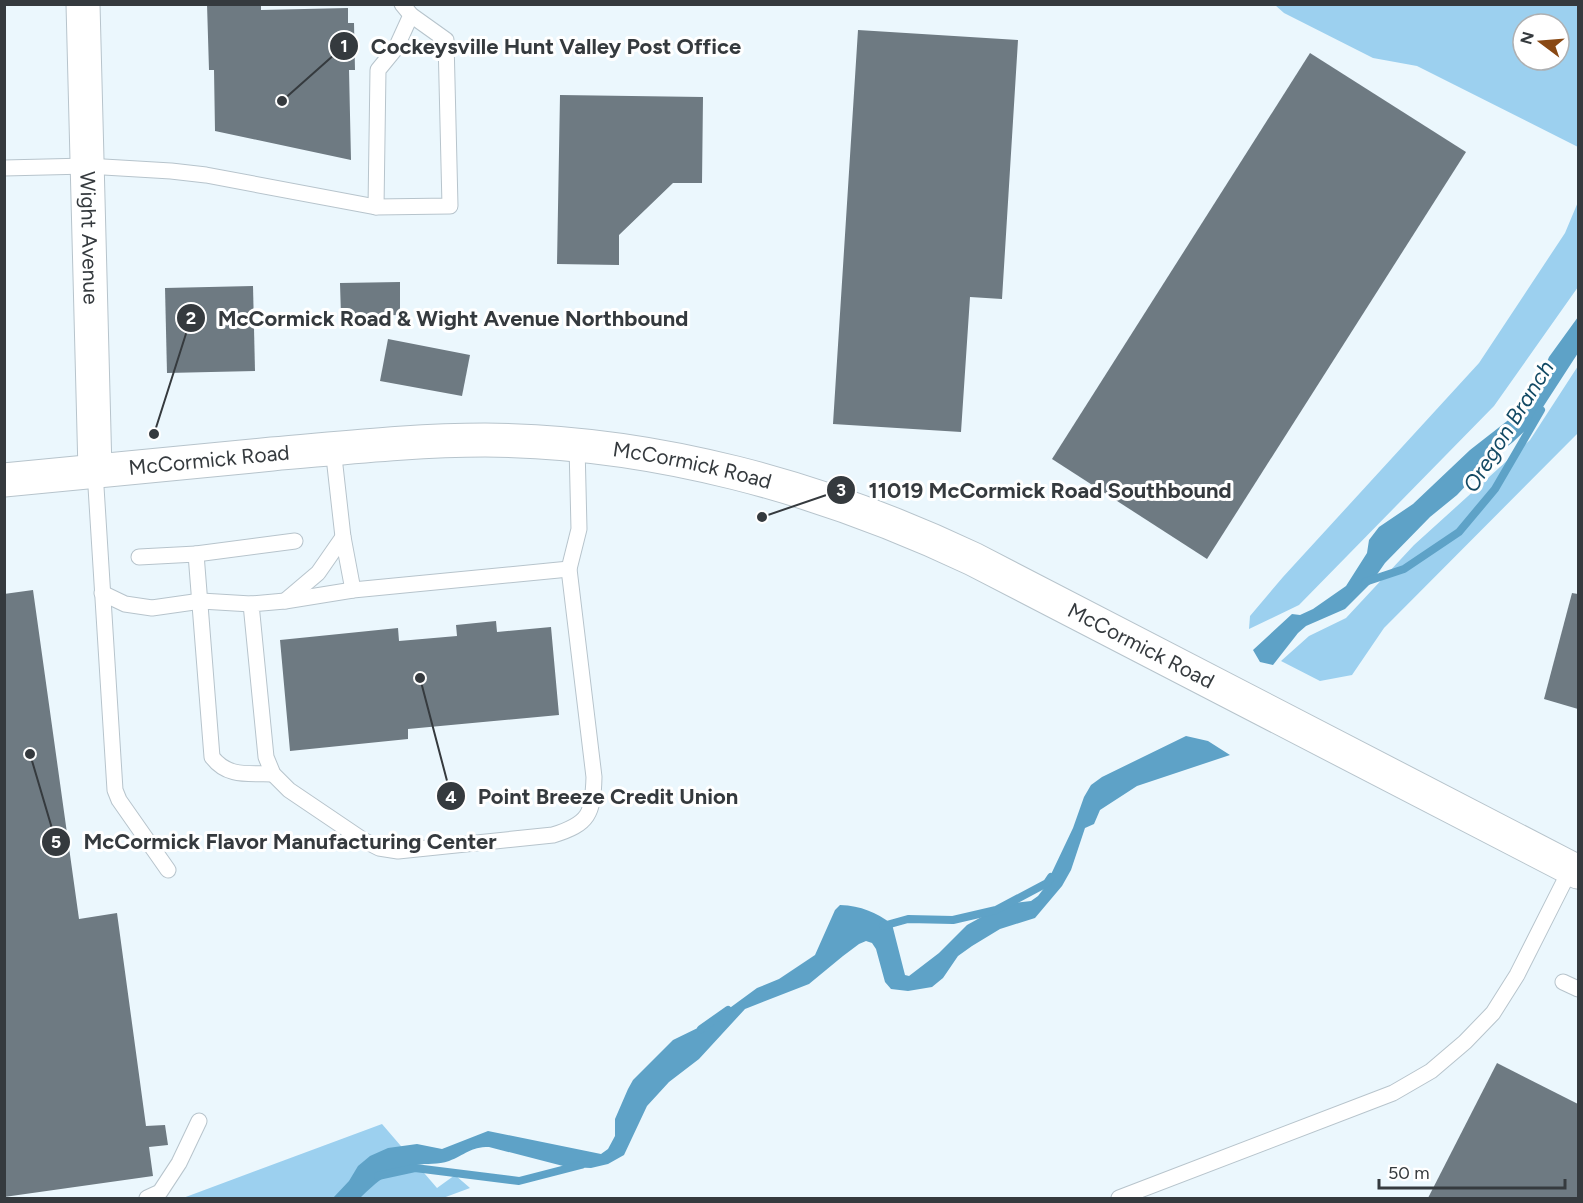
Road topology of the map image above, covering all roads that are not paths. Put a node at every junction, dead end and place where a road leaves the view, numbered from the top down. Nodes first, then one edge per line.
1 (84, 4) edge
2 (406, 10) edge
3 (87, 165) junction
4 (4, 168) edge
5 (376, 207) junction
6 (577, 446) junction
7 (333, 448) junction
8 (95, 471) junction
9 (4, 480) edge
10 (344, 537) junction
11 (295, 541) dead end
12 (196, 554) junction
13 (139, 557) dead end
14 (569, 569) junction
15 (352, 590) junction
16 (102, 593) junction
17 (201, 601) junction
18 (285, 601) junction
19 (251, 604) junction
20 (273, 774) junction
21 (168, 870) dead end
22 (1575, 870) edge
23 (1563, 982) dead end
24 (1578, 989) edge
25 (199, 1121) dead end
26 (147, 1198) edge
27 (1119, 1198) edge

1 - 3 main road, Wight Avenue
2 - 5 lane
2 - 5 lane
3 - 4 lane
3 - 5 lane
3 - 8 main road, Wight Avenue
6 - 7 main road, McCormick Road
6 - 14 lane
6 - 22 main road, McCormick Road
7 - 8 main road, McCormick Road
7 - 10 lane
8 - 9 main road, McCormick Road
8 - 16 lane
10 - 15 lane
10 - 18 lane
11 - 12 lane
12 - 13 lane
12 - 17 lane
14 - 15 lane
14 - 20 lane
15 - 18 lane
16 - 17 lane
16 - 21 lane
17 - 19 lane
17 - 20 lane
18 - 19 lane
19 - 20 lane
22 - 27 lane
23 - 24 lane
25 - 26 lane

